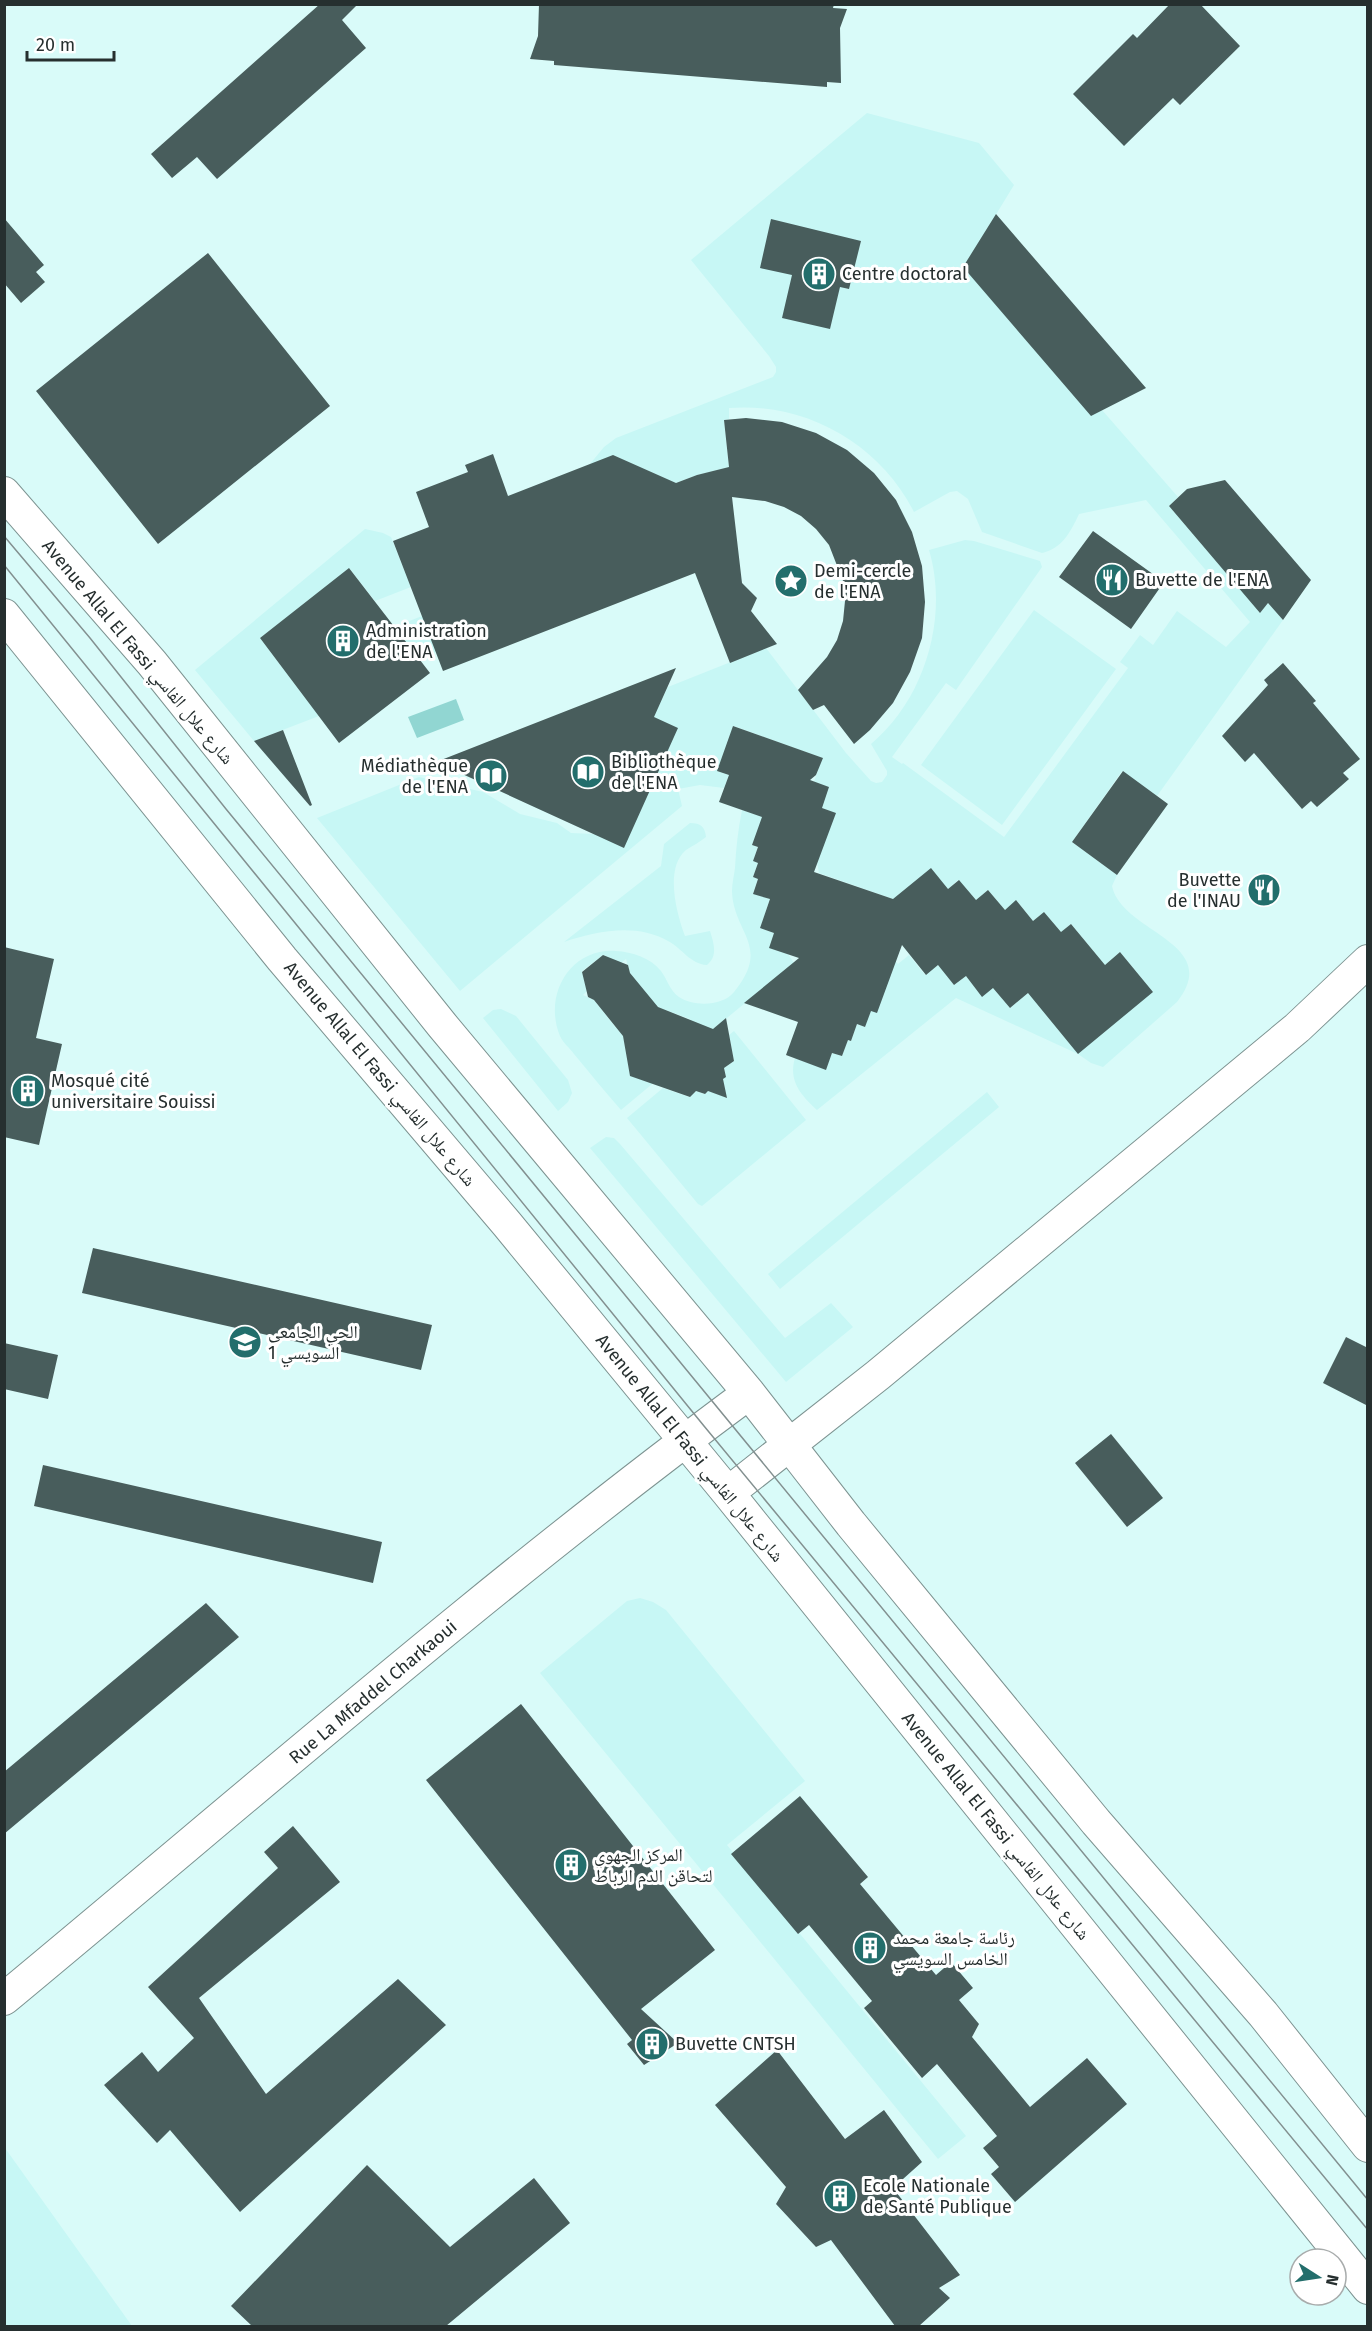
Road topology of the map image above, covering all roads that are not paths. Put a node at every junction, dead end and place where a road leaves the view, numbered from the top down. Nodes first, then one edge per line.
1 (4, 494) edge
2 (4, 615) edge
3 (1368, 961) edge
4 (749, 1394) junction
5 (684, 1441) junction
6 (790, 1445) junction
7 (728, 1493) junction
8 (4, 1999) edge
9 (1368, 2146) edge
10 (1368, 2288) edge

1 - 4 street, Avenue Allal El Fassi شارع علال الفاسي
2 - 5 street, Avenue Allal El Fassi شارع علال الفاسي
3 - 6 street
4 - 5 street, Rue La Mfaddel Charkaoui
4 - 6 street, Avenue Allal El Fassi شارع علال الفاسي
5 - 7 street, Avenue Allal El Fassi شارع علال الفاسي
5 - 8 street, Rue La Mfaddel Charkaoui
6 - 7 street
6 - 9 street, Avenue Allal El Fassi شارع علال الفاسي
7 - 10 street, Avenue Allal El Fassi شارع علال الفاسي

